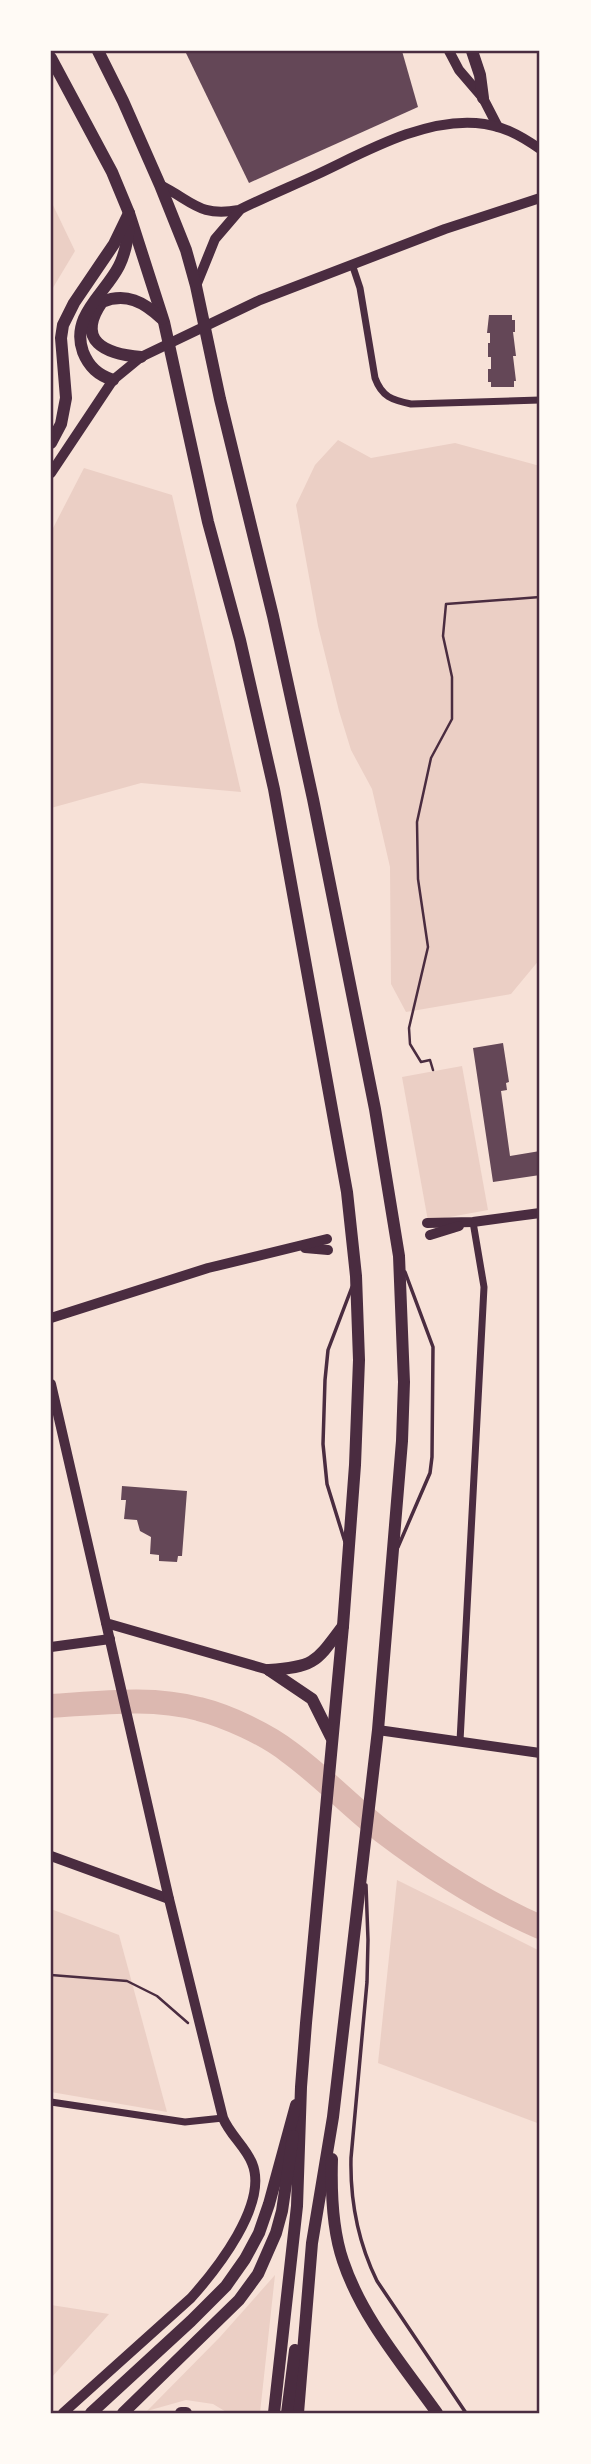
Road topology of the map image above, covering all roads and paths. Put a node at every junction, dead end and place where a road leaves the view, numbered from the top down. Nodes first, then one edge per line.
1 (98, 51) edge
2 (449, 51) edge
3 (472, 51) edge
4 (51, 58) edge
5 (483, 97) junction
6 (498, 127) junction
7 (540, 149) edge
8 (160, 185) junction
9 (540, 198) edge
10 (239, 211) junction
11 (129, 213) junction
12 (352, 264) junction
13 (196, 286) junction
14 (164, 322) junction
15 (141, 357) junction
16 (113, 380) junction
17 (540, 401) edge
18 (51, 443) edge
19 (51, 473) edge
20 (540, 597) edge
21 (433, 1070) dead end
22 (540, 1213) edge
23 (473, 1222) junction
24 (427, 1223) dead end
25 (430, 1235) dead end
26 (327, 1239) dead end
27 (298, 1248) junction
28 (328, 1250) dead end
29 (399, 1256) junction
30 (356, 1276) junction
31 (51, 1318) edge
32 (51, 1384) edge
33 (348, 1552) junction
34 (392, 1562) junction
35 (106, 1623) junction
36 (343, 1626) junction
37 (110, 1639) junction
38 (51, 1647) edge
39 (269, 1670) junction
40 (378, 1730) junction
41 (332, 1740) junction
42 (460, 1741) junction
43 (540, 1753) edge
44 (364, 1855) junction
45 (51, 1856) edge
46 (169, 1899) junction
47 (51, 1975) edge
48 (203, 2035) junction
49 (301, 2087) junction
50 (51, 2102) edge
51 (333, 2117) junction
52 (223, 2118) junction
53 (312, 2243) junction
54 (63, 2413) edge
55 (91, 2413) edge
56 (123, 2413) edge
57 (181, 2413) edge
58 (187, 2413) edge
59 (274, 2413) edge
60 (287, 2413) edge
61 (298, 2413) edge
62 (437, 2413) edge
63 (466, 2413) edge

1 - 8 highway
2 - 5 street
3 - 5 highway
4 - 11 highway
5 - 6 street
6 - 7 street
6 - 10 street
8 - 10 street
8 - 13 highway
9 - 12 main road
10 - 13 street
11 - 14 highway
11 - 16 highway
11 - 18 highway
12 - 15 main road
12 - 17 street
13 - 29 highway
14 - 15 highway
14 - 30 highway
15 - 16 main road
16 - 19 main road
20 - 21 path
22 - 23 street
23 - 24 street
23 - 25 street
23 - 42 street
26 - 27 street
27 - 28 street
27 - 31 street
29 - 34 highway
29 - 34 lane
30 - 33 highway
30 - 33 lane
32 - 35 main road
33 - 36 highway
34 - 40 highway
35 - 37 street
35 - 39 main road
36 - 39 highway
36 - 41 highway
37 - 38 street
37 - 46 street
39 - 41 highway
40 - 42 main road
40 - 44 highway
41 - 49 highway
42 - 43 main road
44 - 51 highway
44 - 63 lane
45 - 46 street
46 - 48 street
47 - 48 path
48 - 52 street
49 - 55 highway
49 - 56 highway
49 - 59 highway
50 - 52 street
51 - 53 highway
51 - 62 highway
52 - 54 street
53 - 60 highway
53 - 61 highway
57 - 58 highway

